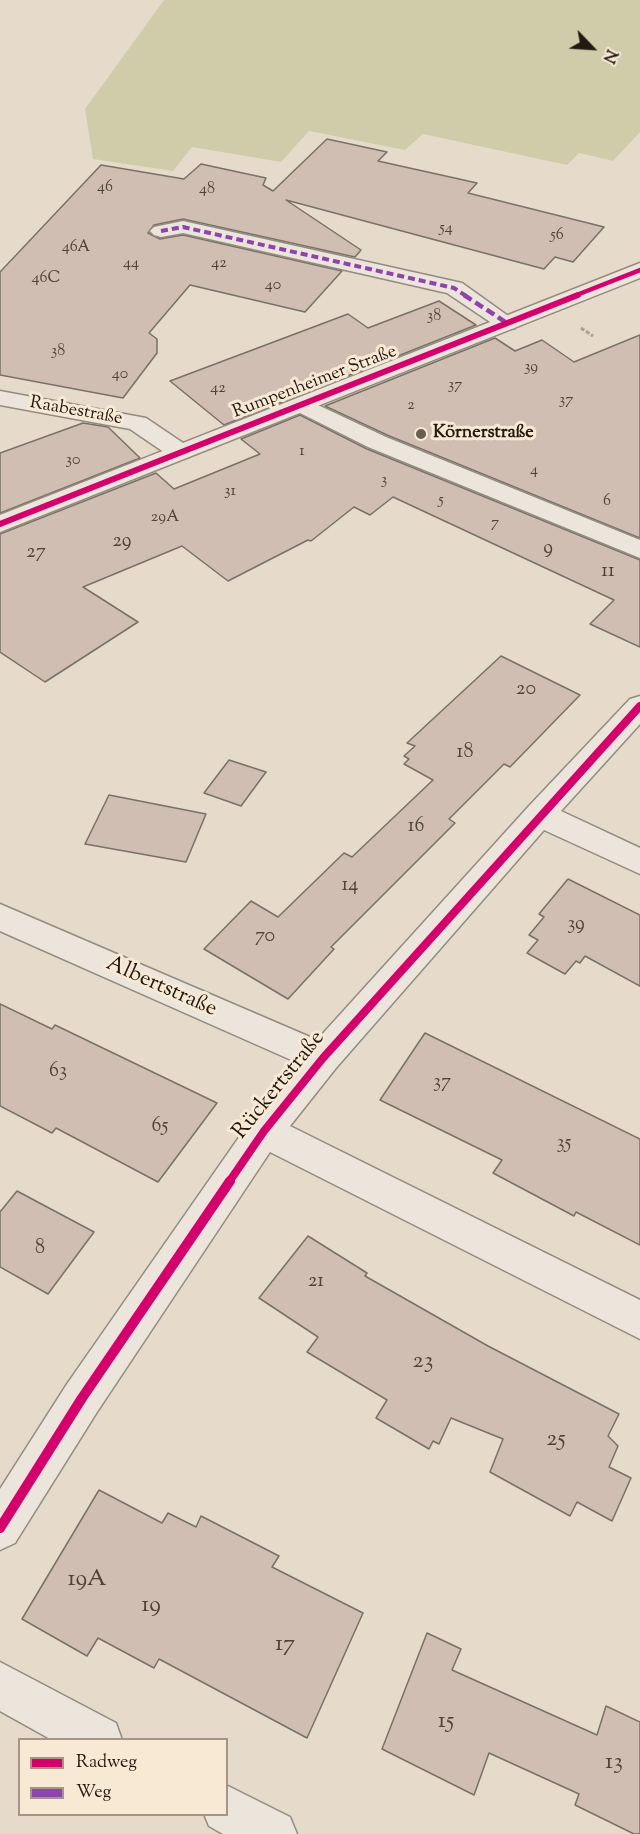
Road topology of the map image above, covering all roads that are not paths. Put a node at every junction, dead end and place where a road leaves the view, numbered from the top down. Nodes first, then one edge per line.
1 (161, 231) dead end
2 (640, 270) edge
3 (507, 323) junction
4 (0, 398) edge
5 (303, 405) junction
6 (180, 452) junction
7 (0, 524) edge
8 (640, 550) edge
9 (640, 706) edge
10 (540, 814) junction
11 (640, 862) edge
12 (0, 917) edge
13 (323, 1058) junction
14 (264, 1131) junction
15 (640, 1320) edge
16 (0, 1528) edge
17 (0, 1685) edge
18 (95, 1738) edge
19 (228, 1810) edge
20 (273, 1834) edge

1 - 3 street
2 - 3 street, Rumpenheimer Straße
3 - 5 street, Rumpenheimer Straße
4 - 6 street, Raabestraße
5 - 6 street, Rumpenheimer Straße
5 - 8 street
6 - 7 street, Rumpenheimer Straße
9 - 10 street, Rückertstraße
10 - 11 street
10 - 13 street, Rückertstraße
12 - 13 street, Albertstraße
13 - 14 street, Rückertstraße
14 - 15 street, Rückertstraße
14 - 16 street, Rückertstraße
17 - 18 street
19 - 20 street

